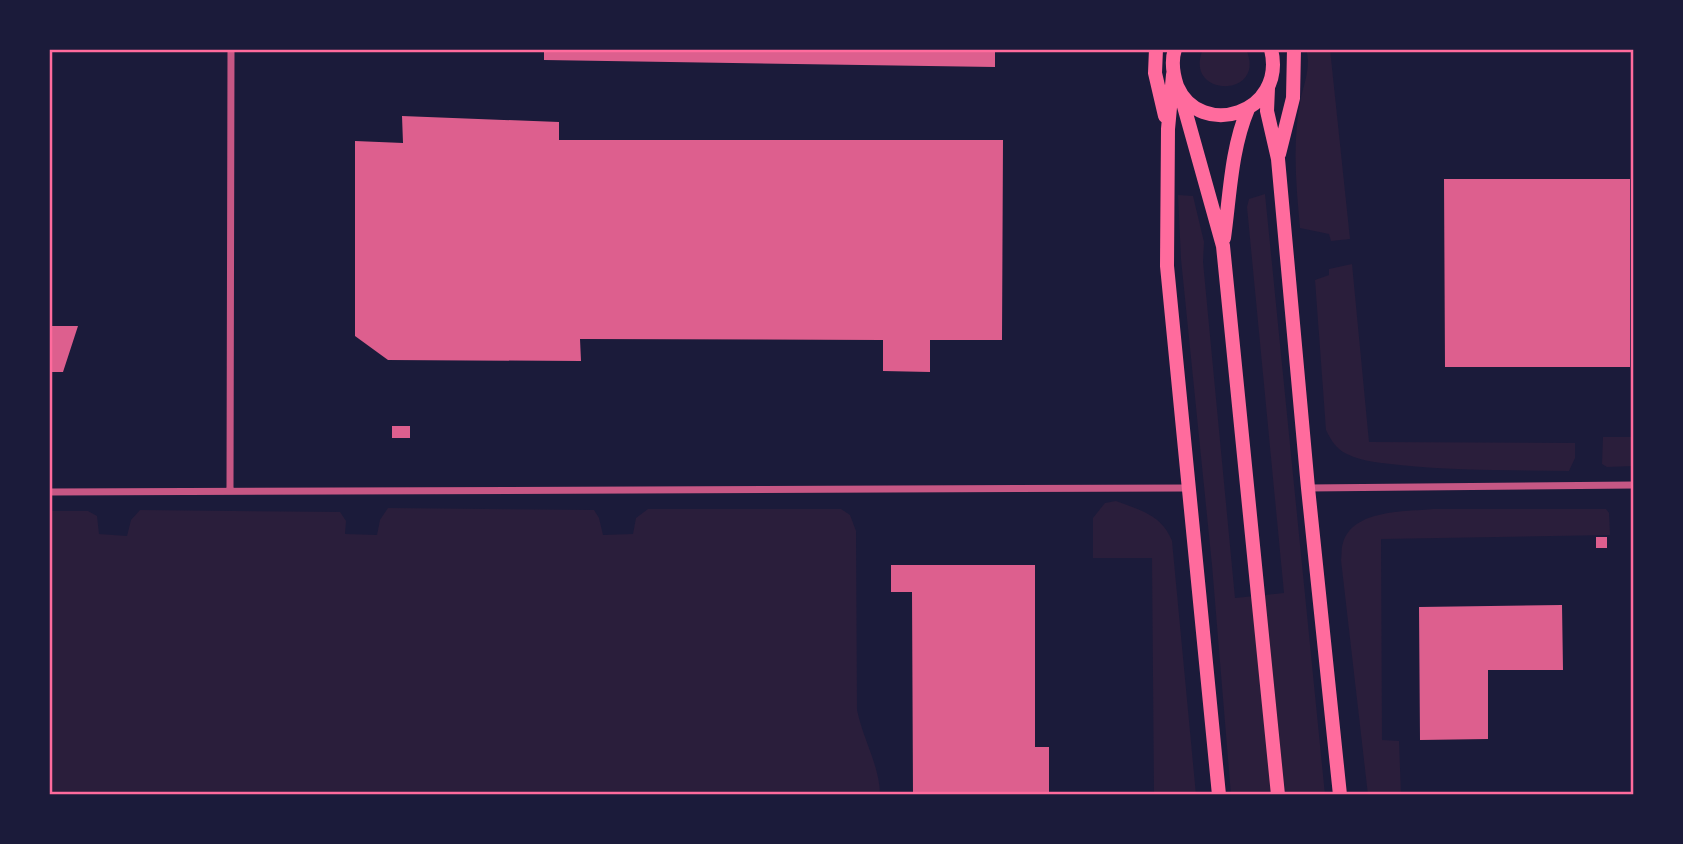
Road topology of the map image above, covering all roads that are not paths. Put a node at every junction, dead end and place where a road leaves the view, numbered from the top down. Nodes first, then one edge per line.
1 (231, 49) edge
2 (1156, 49) edge
3 (1175, 49) edge
4 (1271, 49) edge
5 (1294, 49) edge
6 (1173, 75) junction
7 (1268, 88) junction
8 (1180, 92) junction
9 (1248, 109) junction
10 (1168, 129) junction
11 (1278, 159) junction
12 (1223, 246) junction
13 (1634, 485) edge
14 (1188, 488) junction
15 (1308, 488) junction
16 (230, 491) junction
17 (49, 492) edge
18 (1219, 795) edge
19 (1278, 795) edge
20 (1340, 795) edge

1 - 16 street
2 - 10 main road
3 - 6 main road
4 - 7 main road
5 - 11 main road
6 - 8 main road
6 - 10 main road
7 - 9 main road
7 - 11 main road
8 - 9 main road
8 - 12 main road
9 - 12 main road
10 - 14 main road
11 - 15 main road
12 - 19 main road
13 - 15 street
14 - 16 street
14 - 18 main road
15 - 20 main road
16 - 17 street

